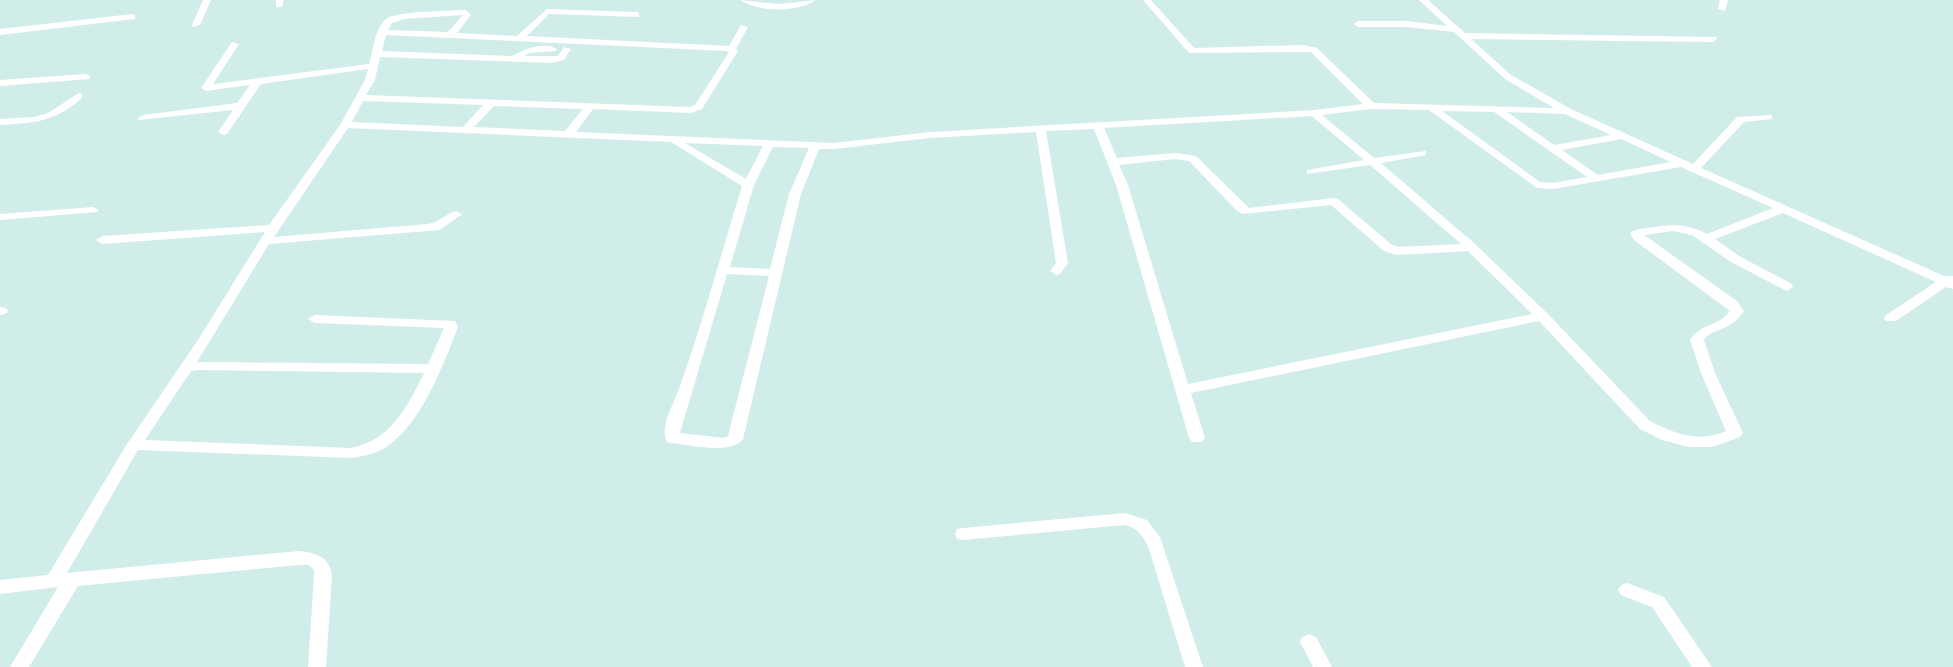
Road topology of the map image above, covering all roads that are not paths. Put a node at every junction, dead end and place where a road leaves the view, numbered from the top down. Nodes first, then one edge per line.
1 (207, 0) edge
2 (744, 0) edge
3 (812, 0) edge
4 (1147, 0) edge
5 (1423, 0) edge
6 (636, 15) dead end
7 (132, 17) dead end
8 (1358, 24) dead end
9 (196, 25) dead end
10 (744, 27) dead end
11 (0, 32) edge
12 (382, 32) junction
13 (1458, 33) junction
14 (450, 36) junction
15 (519, 39) junction
16 (1713, 39) dead end
17 (235, 44) dead end
18 (732, 48) junction
19 (513, 59) junction
20 (375, 60) junction
21 (86, 77) dead end
22 (257, 82) junction
23 (0, 83) edge
24 (80, 96) dead end
25 (361, 98) junction
26 (492, 102) junction
27 (241, 106) junction
28 (590, 106) junction
29 (1371, 106) junction
30 (1432, 108) junction
31 (1497, 110) junction
32 (1567, 111) junction
33 (1314, 112) junction
34 (1768, 117) dead end
35 (143, 118) dead end
36 (0, 122) edge
37 (345, 125) junction
38 (1098, 126) junction
39 (1041, 129) junction
40 (466, 130) junction
41 (222, 132) dead end
42 (568, 135) junction
43 (1621, 136) junction
44 (673, 140) junction
45 (769, 144) junction
46 (815, 146) junction
47 (1553, 148) junction
48 (1422, 153) dead end
49 (1113, 162) junction
50 (1374, 163) junction
51 (1683, 163) junction
52 (1695, 168) junction
53 (1311, 172) dead end
54 (1596, 178) junction
55 (748, 185) junction
56 (1784, 208) junction
57 (93, 210) dead end
58 (456, 214) dead end
59 (0, 217) edge
60 (273, 228) junction
61 (1706, 238) junction
62 (102, 240) dead end
63 (265, 241) junction
64 (1471, 247) junction
65 (722, 270) junction
66 (1056, 271) dead end
67 (777, 273) junction
68 (1950, 281) edge
69 (1787, 287) dead end
70 (1542, 316) junction
71 (1892, 318) dead end
72 (315, 319) dead end
73 (186, 368) junction
74 (433, 369) junction
75 (1183, 390) junction
76 (1197, 438) dead end
77 (135, 445) junction
78 (963, 534) dead end
79 (73, 579) junction
80 (53, 581) junction
81 (0, 587) edge
82 (1627, 590) dead end
83 (1309, 642) dead end
84 (20, 667) edge
85 (317, 667) edge
86 (1194, 667) edge
87 (1323, 667) edge
88 (1703, 667) edge

1 - 9 street
2 - 3 street
4 - 29 street
5 - 13 street
6 - 15 street
7 - 11 street
8 - 13 street
10 - 18 street
12 - 14 street
12 - 14 street
12 - 20 street
13 - 16 street
13 - 32 street
14 - 15 street
15 - 18 street
17 - 22 street
18 - 28 street
19 - 19 street
19 - 20 street
20 - 22 street
20 - 25 street
21 - 23 street
22 - 27 street
24 - 36 street
25 - 26 street
25 - 37 street
26 - 28 street
26 - 40 street
27 - 35 street
27 - 41 street
28 - 42 street
29 - 30 street
29 - 33 street
30 - 31 street
30 - 54 street
31 - 32 street
31 - 47 street
32 - 43 street
33 - 38 street
33 - 50 street
34 - 52 street
37 - 40 street
37 - 60 street
38 - 39 street
38 - 49 street
39 - 46 street
39 - 66 street
40 - 42 street
42 - 44 street
43 - 47 street
43 - 51 street
44 - 45 street
44 - 55 street
45 - 46 street
45 - 55 street
46 - 67 street
47 - 54 street
48 - 50 street
49 - 64 street
49 - 75 street
50 - 53 street
50 - 64 street
51 - 52 street
51 - 54 street
52 - 56 street
55 - 65 street
56 - 61 street
56 - 68 street
57 - 59 street
58 - 63 street
60 - 62 street
60 - 63 street
61 - 69 street
61 - 70 street
63 - 73 street
64 - 70 street
65 - 67 street
65 - 67 street
68 - 71 street
70 - 75 street
72 - 74 street
73 - 74 street
73 - 77 street
74 - 77 street
75 - 76 street
77 - 80 street
78 - 86 street
79 - 80 street
79 - 84 street
79 - 85 street
80 - 81 street
82 - 88 street
83 - 87 street

